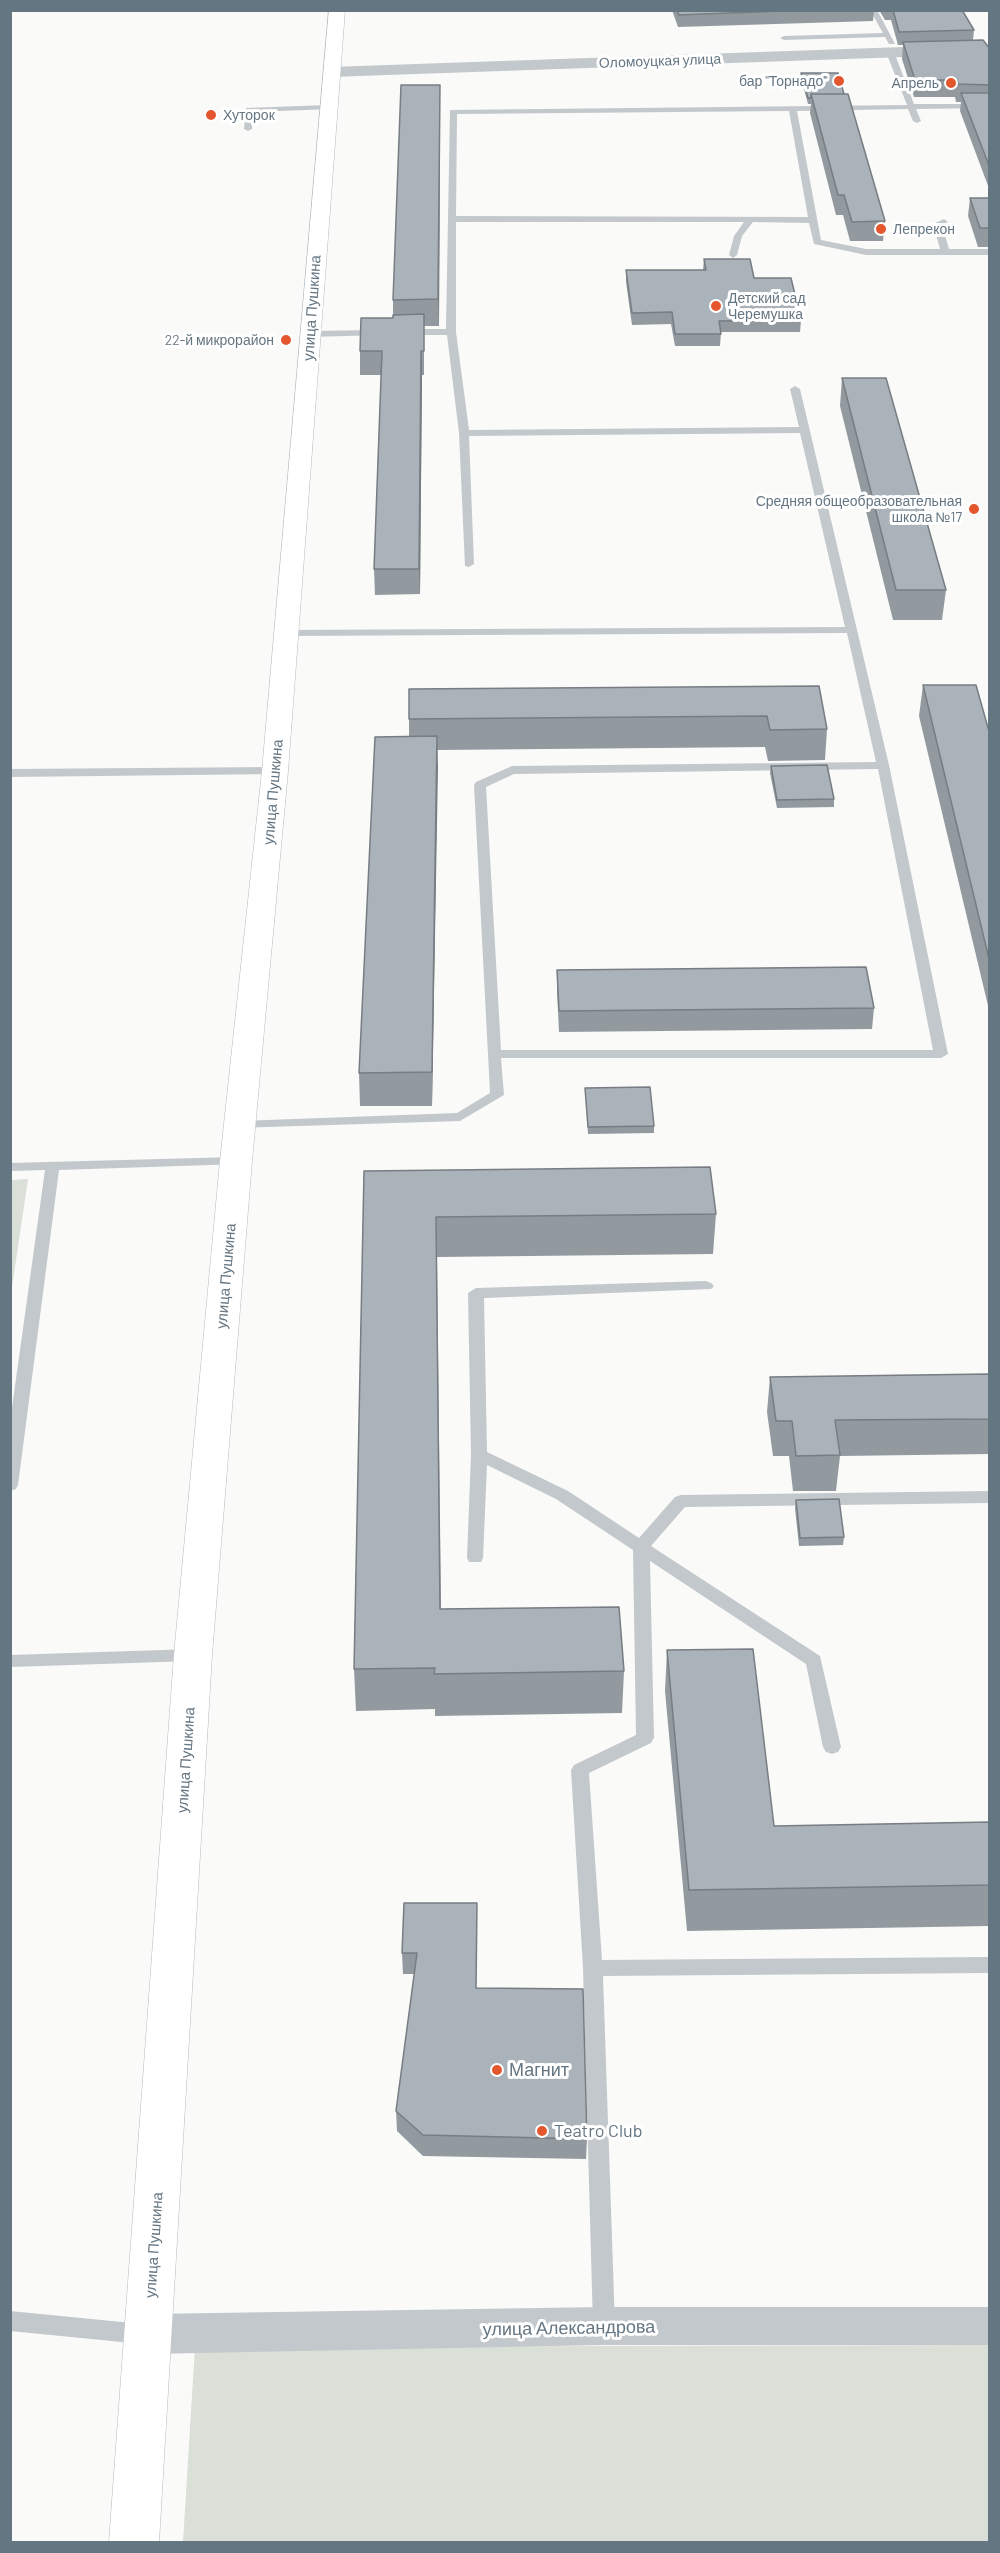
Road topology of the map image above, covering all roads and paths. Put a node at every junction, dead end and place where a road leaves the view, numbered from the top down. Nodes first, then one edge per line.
1 (337, 10) edge
2 (873, 10) edge
3 (888, 34) junction
4 (784, 38) dead end
5 (990, 49) edge
6 (894, 52) junction
7 (330, 72) junction
8 (990, 106) edge
9 (328, 107) junction
10 (911, 107) junction
11 (793, 108) junction
12 (917, 121) dead end
13 (248, 129) dead end
14 (452, 219) junction
15 (750, 220) junction
16 (813, 220) junction
17 (944, 222) dead end
18 (945, 252) junction
19 (990, 252) edge
20 (733, 255) dead end
21 (451, 332) junction
22 (310, 334) junction
23 (795, 389) dead end
24 (805, 430) junction
25 (464, 433) junction
26 (470, 564) dead end
27 (851, 630) junction
28 (286, 633) junction
29 (883, 765) junction
30 (276, 771) junction
31 (10, 773) edge
32 (494, 1054) junction
33 (240, 1125) junction
34 (236, 1161) junction
35 (53, 1165) junction
36 (10, 1167) edge
37 (706, 1286) dead end
38 (479, 1455) junction
39 (10, 1485) edge
40 (990, 1497) edge
41 (641, 1547) junction
42 (476, 1558) dead end
43 (194, 1656) junction
44 (10, 1661) edge
45 (832, 1747) dead end
46 (990, 1965) edge
47 (593, 1968) junction
48 (10, 2321) edge
49 (604, 2326) junction
50 (990, 2326) edge
51 (148, 2334) junction
52 (134, 2542) edge

1 - 7 street, улица Пушкина
2 - 3 lane
3 - 4 lane
3 - 6 lane
5 - 6 street, Оломоуцкая улица
6 - 7 street, Оломоуцкая улица
6 - 10 lane
7 - 9 street, улица Пушкина
8 - 10 lane
9 - 13 lane
9 - 22 street, улица Пушкина
10 - 11 lane
10 - 12 lane
11 - 14 lane
11 - 16 lane
14 - 15 lane
14 - 21 lane
15 - 16 lane
15 - 20 lane
16 - 18 lane
17 - 18 lane
18 - 19 lane
21 - 22 lane
21 - 25 lane
22 - 28 street, улица Пушкина
23 - 24 lane
24 - 25 lane
24 - 27 lane
25 - 26 lane
27 - 28 lane
27 - 29 lane
28 - 30 street, улица Пушкина
29 - 32 lane
29 - 32 lane
30 - 31 lane
30 - 33 street, улица Пушкина
32 - 33 lane
33 - 34 street, улица Пушкина
34 - 35 lane
34 - 43 street, улица Пушкина
35 - 36 lane
35 - 39 lane
37 - 38 lane
38 - 41 lane
38 - 42 lane
40 - 41 lane
41 - 45 lane
41 - 47 lane
43 - 44 lane
43 - 51 street, улица Пушкина
46 - 47 lane
47 - 49 lane
48 - 51 lane
49 - 50 street, улица Александрова
49 - 51 street, улица Александрова
51 - 52 street, улица Пушкина

